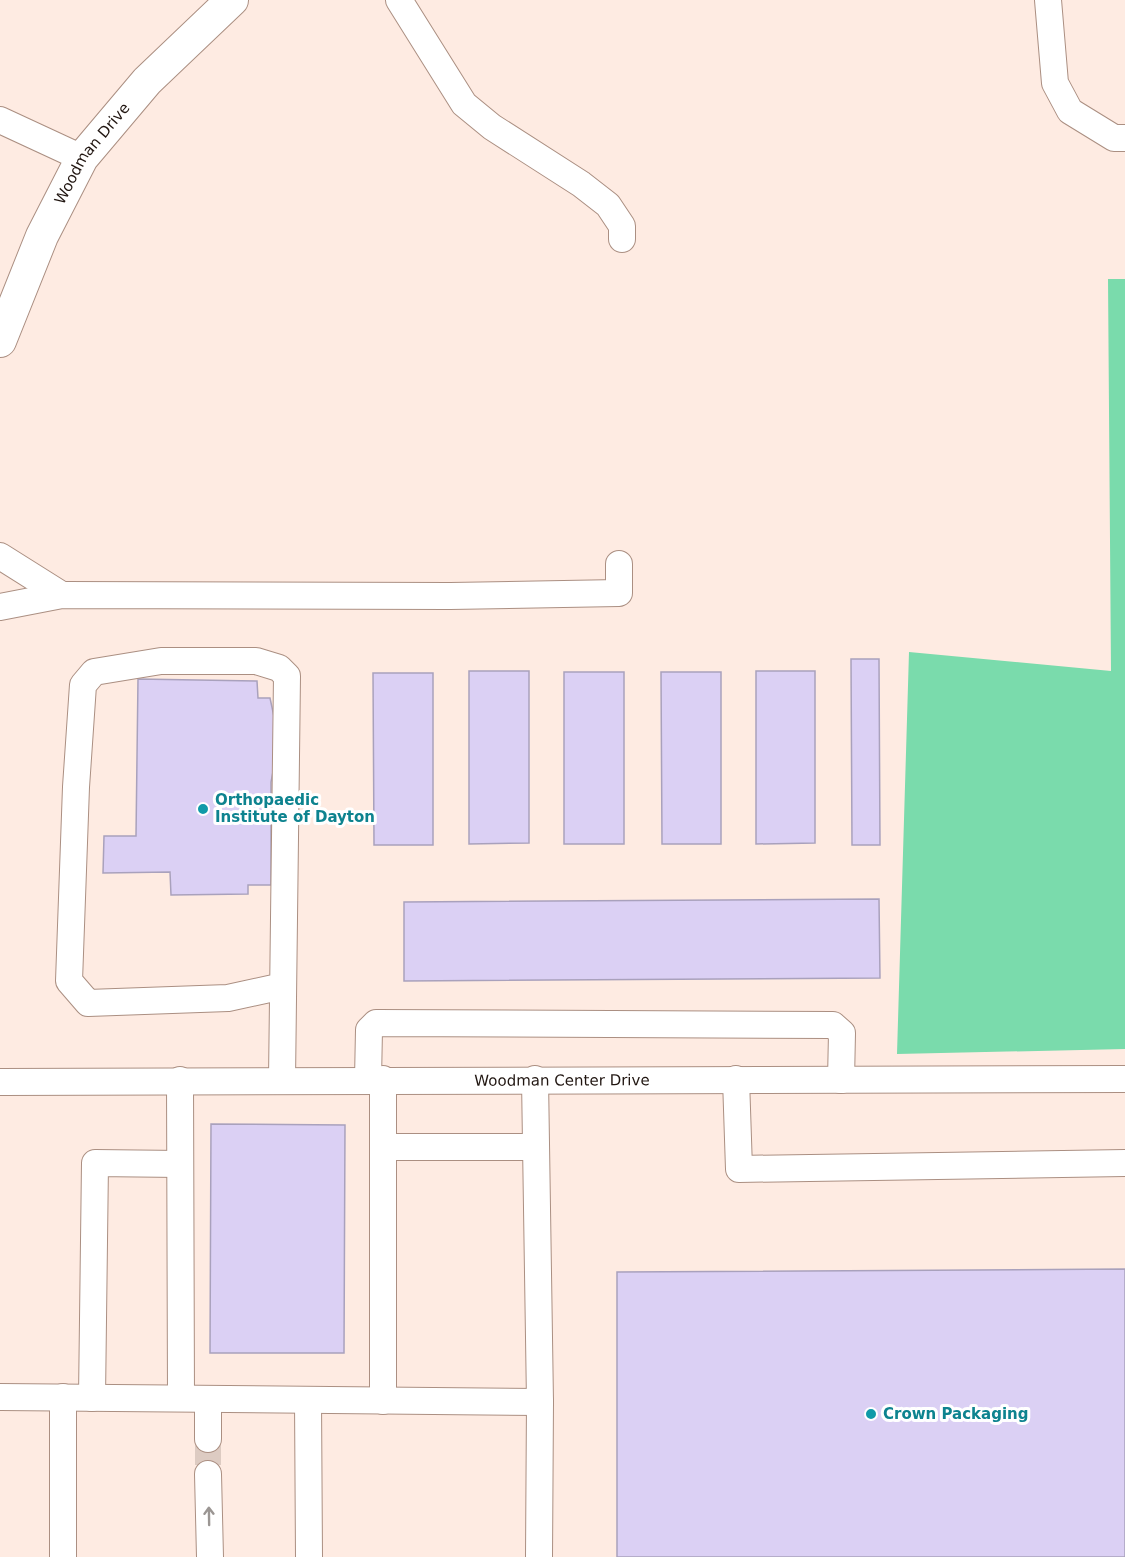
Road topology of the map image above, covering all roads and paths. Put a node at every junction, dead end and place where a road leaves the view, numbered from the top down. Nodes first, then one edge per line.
1 (232, 0) edge
2 (399, 0) edge
3 (1048, 0) edge
4 (0, 120) edge
5 (1125, 138) edge
6 (82, 158) junction
7 (622, 239) dead end
8 (0, 340) edge
9 (0, 556) edge
10 (619, 564) dead end
11 (62, 595) junction
12 (0, 607) edge
13 (283, 986) junction
14 (376, 1079) junction
15 (535, 1079) junction
16 (736, 1079) junction
17 (1125, 1079) edge
18 (180, 1080) junction
19 (282, 1080) junction
20 (842, 1080) junction
21 (0, 1082) edge
22 (383, 1147) junction
23 (536, 1148) junction
24 (1125, 1163) edge
25 (180, 1164) junction
26 (0, 1396) edge
27 (63, 1397) junction
28 (93, 1398) junction
29 (181, 1398) junction
30 (207, 1399) junction
31 (308, 1400) junction
32 (383, 1401) junction
33 (540, 1402) junction
34 (208, 1439) tunnel mouth
35 (208, 1474) tunnel mouth
36 (63, 1557) edge
37 (210, 1557) edge
38 (309, 1557) edge
39 (539, 1557) edge

1 - 6 main road, Woodman Drive
2 - 7 street
3 - 5 street
4 - 6 street
6 - 8 main road, Woodman Drive
9 - 11 street
10 - 11 street
11 - 12 street
13 - 13 street
13 - 19 street
14 - 15 street, Woodman Center Drive
14 - 19 street, Woodman Center Drive
14 - 20 street
14 - 22 street
15 - 16 street, Woodman Center Drive
15 - 23 street
16 - 20 street, Woodman Center Drive
16 - 24 street
17 - 20 street, Woodman Center Drive
18 - 19 street, Woodman Center Drive
18 - 21 street, Woodman Center Drive
18 - 25 street
22 - 23 street
22 - 32 street
23 - 33 street
25 - 28 street
25 - 29 street
26 - 27 street
27 - 28 street
27 - 36 street
28 - 29 street
29 - 30 street
30 - 31 street
30 - 34 street
31 - 32 street
31 - 38 street
32 - 33 street
33 - 39 street
37 -> 35 street

